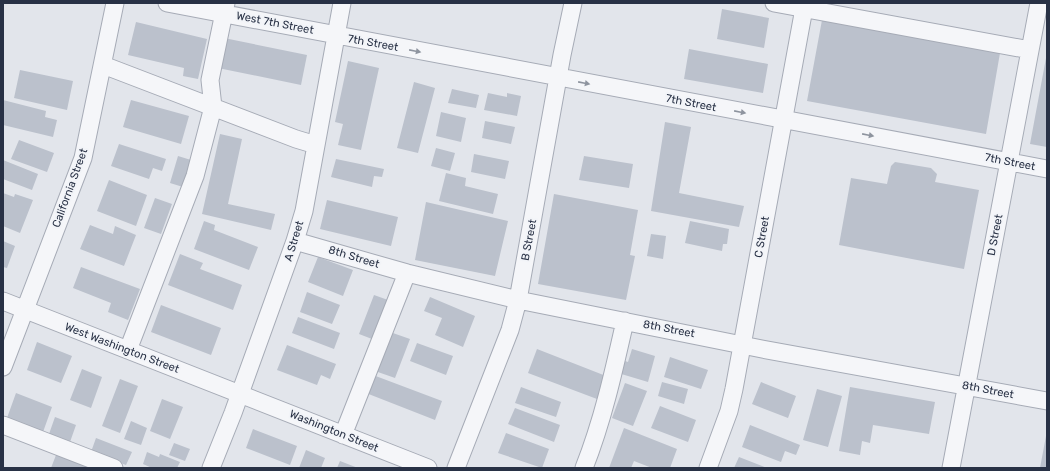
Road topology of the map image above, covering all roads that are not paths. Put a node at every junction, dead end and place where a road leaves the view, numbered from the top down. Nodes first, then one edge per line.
1 (115, 3) edge
2 (167, 3) edge
3 (342, 3) edge
4 (573, 3) edge
5 (774, 3) edge
6 (1039, 3) edge
7 (804, 6) edge
8 (225, 8) edge
9 (336, 36) junction
10 (1030, 50) junction
11 (103, 65) junction
12 (558, 78) junction
13 (213, 107) junction
14 (784, 120) junction
15 (316, 145) junction
16 (1009, 162) junction
17 (1047, 169) edge
18 (295, 241) junction
19 (407, 273) junction
20 (518, 300) junction
21 (3, 301) edge
22 (25, 310) junction
23 (625, 320) junction
24 (743, 344) junction
25 (128, 350) junction
26 (3, 367) edge
27 (966, 386) junction
28 (240, 394) junction
29 (1047, 401) edge
30 (3, 425) edge
31 (344, 435) junction
32 (114, 468) edge
33 (211, 468) edge
34 (428, 468) edge
35 (456, 468) edge
36 (584, 468) edge
37 (708, 468) edge
38 (951, 468) edge

1 - 11 street, California Street
2 - 8 street, West 7th Street
3 - 9 street, A Street
4 - 12 street, B Street
5 - 7 street
6 - 10 street, D Street
7 - 10 street
7 - 14 street, C Street
8 - 9 street, West 7th Street
8 - 13 street
9 -> 12 street, 7th Street
9 - 15 street, A Street
10 - 16 street, D Street
11 - 13 street
11 - 22 street, California Street
12 -> 14 street, 7th Street
12 - 20 street, B Street
13 - 15 street
13 - 25 street
14 -> 16 street, 7th Street
14 - 24 street, C Street
15 - 18 street, A Street
16 - 17 street, 7th Street
16 - 27 street, D Street
18 - 19 street, 8th Street
18 - 28 street, A Street
19 - 20 street, 8th Street
19 - 31 street
20 - 23 street, 8th Street
20 - 35 street, B Street
21 - 22 street, West Washington Street
22 - 25 street, West Washington Street
22 - 26 street, California Street
23 - 24 street, 8th Street
23 - 36 street
24 - 27 street, 8th Street
24 - 37 street, C Street
25 - 28 street, West Washington Street
27 - 29 street, 8th Street
27 - 38 street, D Street
28 - 31 street, Washington Street
28 - 33 street, A Street
30 - 32 street
31 - 34 street, Washington Street

